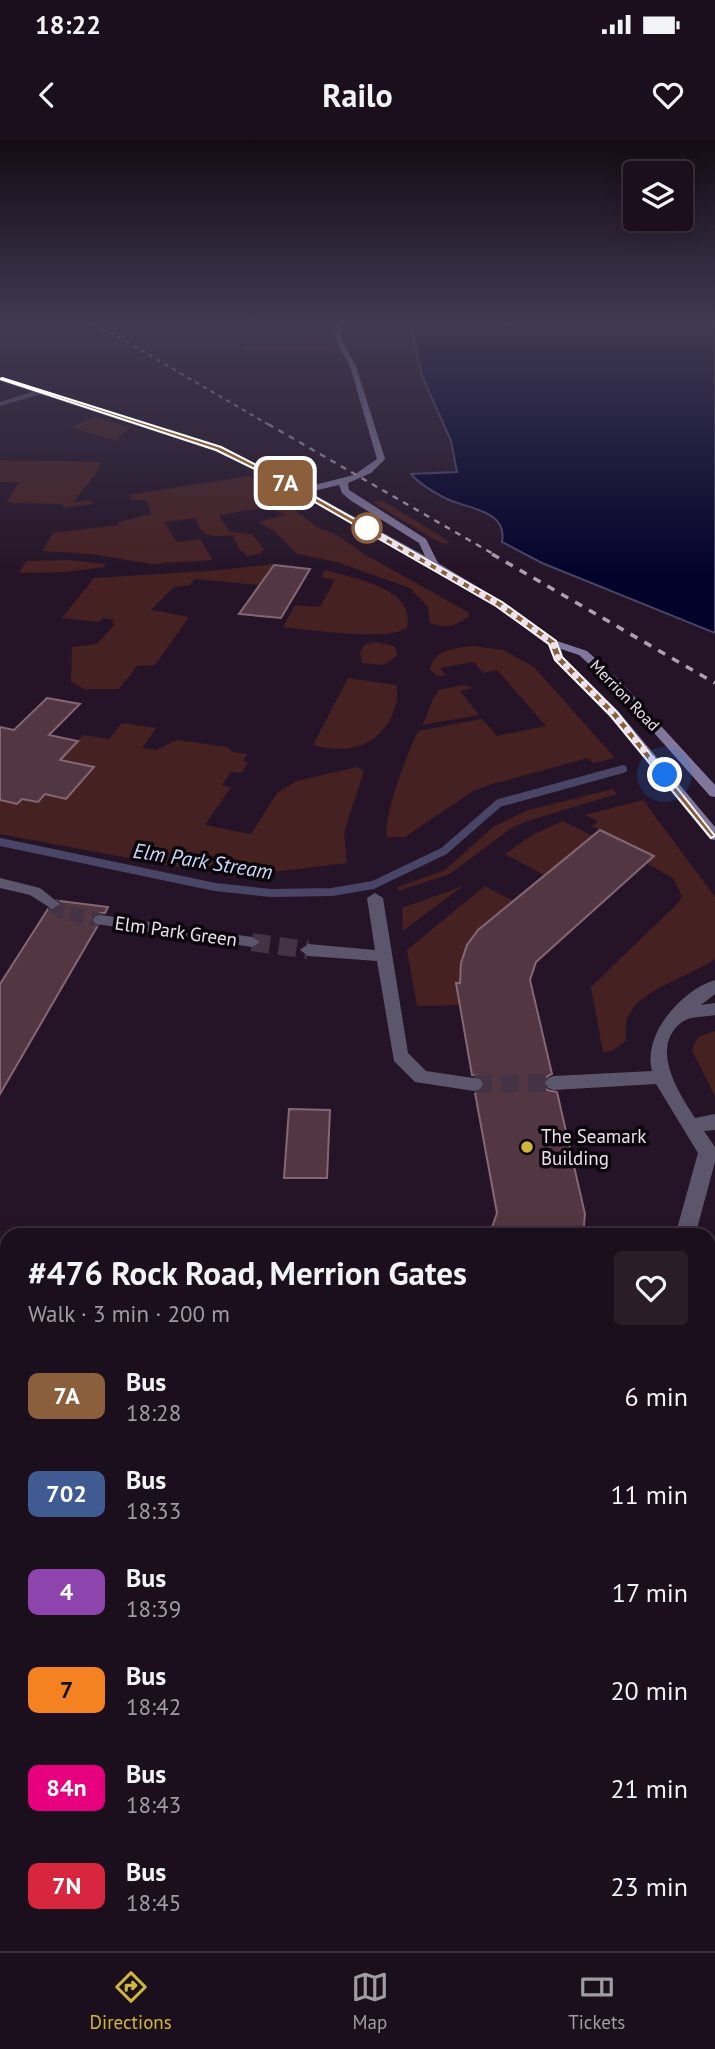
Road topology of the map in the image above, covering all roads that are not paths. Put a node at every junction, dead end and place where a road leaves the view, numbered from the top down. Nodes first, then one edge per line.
1 (94, 408) edge
2 (365, 408) edge
3 (343, 481) junction
4 (300, 491) junction
5 (433, 565) junction
6 (553, 643) junction
7 (715, 793) edge
8 (715, 836) edge
9 (0, 883) edge
10 (375, 898) dead end
11 (52, 904) tunnel mouth
12 (101, 920) tunnel mouth
13 (252, 942) tunnel mouth
14 (308, 950) tunnel mouth
15 (384, 957) junction
16 (715, 986) edge
17 (715, 1009) edge
18 (675, 1015) junction
19 (715, 1017) edge
20 (661, 1077) junction
21 (554, 1083) tunnel mouth
22 (474, 1084) tunnel mouth
23 (715, 1122) edge
24 (690, 1126) junction
25 (687, 1228) edge

1 - 4 main road, Merrion Road
2 - 3 main road
3 - 4 main road
3 - 5 main road, Merrion Road
4 - 5 main road, Merrion Road
5 - 6 main road, Merrion Road
6 - 7 main road, Merrion Road
6 - 8 main road, Merrion Road
9 - 11 street
10 - 15 street
12 - 13 street, Elm Park Green
14 - 15 street
15 - 22 street
16 - 18 street
17 - 18 street
18 - 19 street
18 - 20 street
20 - 21 street
20 - 24 street
23 - 24 street
24 - 25 street

